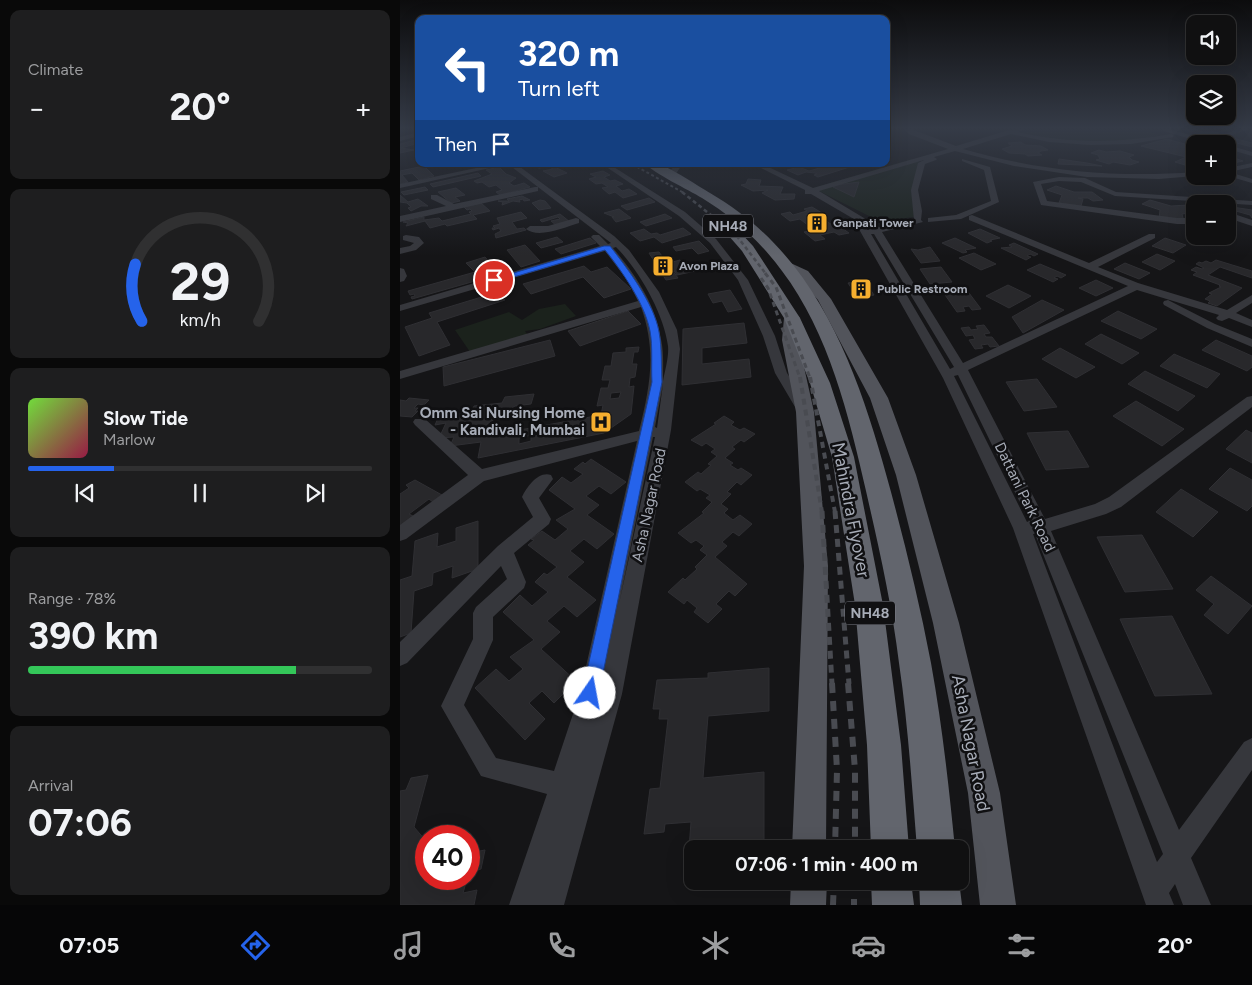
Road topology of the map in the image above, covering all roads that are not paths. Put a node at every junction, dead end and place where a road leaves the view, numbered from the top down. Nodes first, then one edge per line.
1 (468, 171) edge
2 (512, 171) edge
3 (522, 171) edge
4 (616, 171) edge
5 (648, 171) edge
6 (675, 171) edge
7 (759, 171) edge
8 (770, 171) edge
9 (771, 171) edge
10 (860, 171) edge
11 (876, 171) edge
12 (916, 171) edge
13 (988, 171) edge
14 (1051, 171) edge
15 (762, 173) junction
16 (1186, 175) edge
17 (1236, 176) edge
18 (1083, 177) junction
19 (1252, 181) edge
20 (400, 186) edge
21 (535, 189) junction
22 (806, 191) junction
23 (434, 197) dead end
24 (1252, 203) edge
25 (453, 207) junction
26 (972, 218) dead end
27 (1236, 218) edge
28 (400, 219) edge
29 (918, 220) junction
30 (576, 221) junction
31 (1186, 221) edge
32 (1252, 223) edge
33 (530, 229) dead end
34 (870, 230) junction
35 (1152, 236) dead end
36 (406, 238) dead end
37 (612, 246) junction
38 (400, 251) edge
39 (784, 264) junction
40 (1091, 266) junction
41 (400, 271) edge
42 (400, 279) edge
43 (1137, 286) junction
44 (1252, 298) edge
45 (643, 303) junction
46 (400, 308) edge
47 (1228, 314) junction
48 (792, 318) junction
49 (1252, 324) edge
50 (1211, 326) junction
51 (1252, 343) edge
52 (954, 371) junction
53 (400, 375) edge
54 (1252, 400) edge
55 (805, 412) junction
56 (420, 422) dead end
57 (664, 430) junction
58 (647, 433) junction
59 (480, 476) junction
60 (545, 479) dead end
61 (1041, 527) junction
62 (1022, 528) junction
63 (400, 534) edge
64 (504, 551) junction
65 (400, 656) edge
66 (1252, 750) edge
67 (562, 785) junction
68 (810, 840) edge
69 (889, 840) edge
70 (935, 840) edge
71 (1177, 855) junction
72 (809, 890) edge
73 (892, 890) edge
74 (940, 890) edge
75 (1157, 898) edge
76 (523, 905) edge
77 (550, 905) edge
78 (808, 905) edge
79 (893, 905) edge
80 (942, 905) edge
81 (998, 905) edge
82 (1197, 905) edge

1 - 20 street
2 - 21 street, Asha Nagar Road
3 - 37 street, Asha Nagar Road
4 - 55 street
5 - 48 highway, NH48
6 - 39 highway, NH48
7 - 15 street, Dattani Park Road
8 - 15 street
9 - 22 street, Dattani Park Road
10 - 22 street
11 - 22 street
12 - 29 street
13 - 29 street
14 - 18 street
15 - 22 street, Dattani Park Road
16 - 18 street
17 - 19 street
18 - 24 street
18 - 31 street
21 - 25 street
21 - 30 street, Asha Nagar Road
22 - 34 street, Dattani Park Road
23 - 25 street
25 - 28 street
26 - 40 street
27 - 32 street
29 - 34 street
30 - 33 street
30 - 37 street, Asha Nagar Road
34 - 52 street, Dattani Park Road
35 - 40 street
36 - 38 street
37 - 45 street, Asha Nagar Road
37 - 46 street
37 - 57 street, Asha Nagar Road
39 - 70 highway, Mahindra Flyover / NH48
39 - 81 main road, Asha Nagar Road
40 - 43 street
41 - 42 street
43 - 47 street
43 - 50 street
43 - 52 street
44 - 47 street
45 - 53 street
45 - 58 street, Asha Nagar Road
47 - 49 street
47 - 50 street
48 - 55 main road
48 - 69 highway, Mahindra Flyover / NH48
50 - 51 street
52 - 61 street, Dattani Park Road
52 - 62 street, Dattani Park Road
54 - 61 street
55 - 68 main road
56 - 59 street
57 - 58 street
57 - 77 street, Asha Nagar Road
58 - 59 street
58 - 67 street, Asha Nagar Road
59 - 63 street
60 - 64 street
61 - 62 street
61 - 71 street, Dattani Park Road
62 - 75 street, Dattani Park Road
64 - 65 street
64 - 67 street
66 - 71 street
67 - 76 street, Asha Nagar Road
71 - 75 street
71 - 82 street, Dattani Park Road
72 - 78 main road
73 - 79 highway
74 - 80 highway

